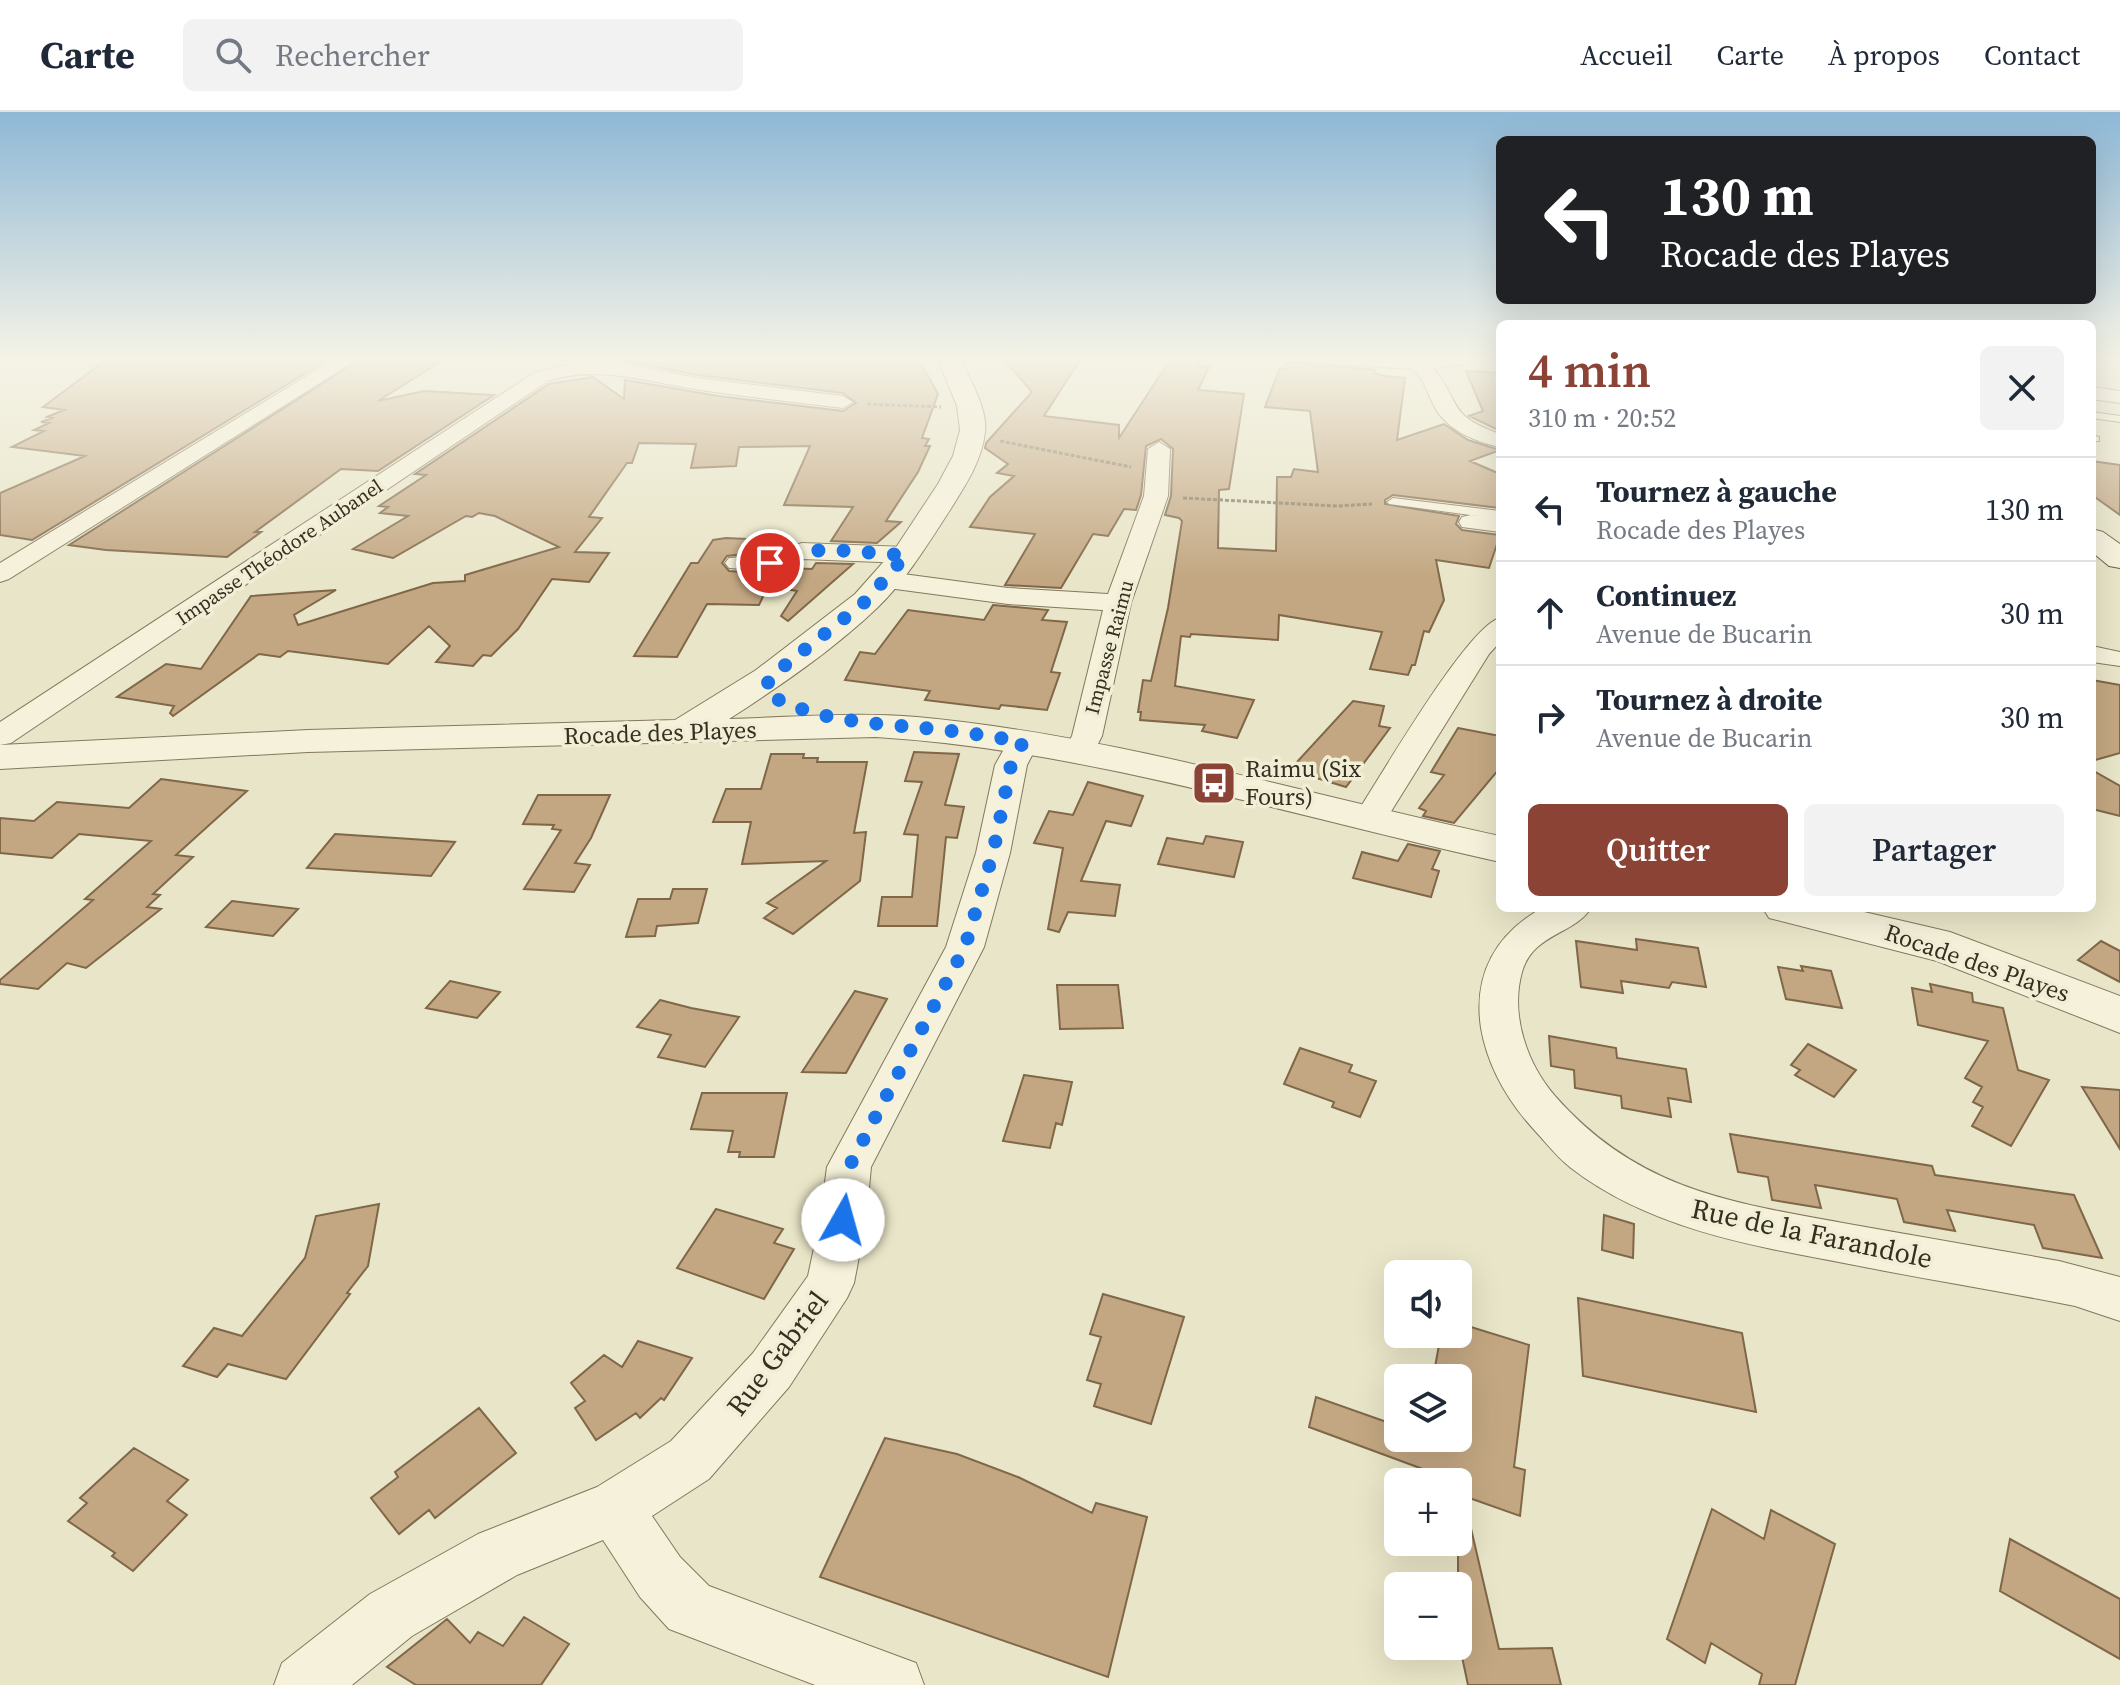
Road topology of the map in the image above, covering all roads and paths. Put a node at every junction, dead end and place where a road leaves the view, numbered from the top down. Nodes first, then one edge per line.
1 (233, 430) edge
2 (461, 430) edge
3 (970, 430) edge
4 (1005, 430) edge
5 (1472, 430) edge
6 (1496, 439) edge
7 (1157, 473) junction
8 (1393, 502) joint
9 (1496, 515) edge
10 (1471, 522) dead end
11 (1496, 525) edge
12 (2096, 541) edge
13 (906, 555) junction
14 (2120, 559) edge
15 (738, 563) dead end
16 (0, 574) edge
17 (888, 580) junction
18 (1118, 603) junction
19 (1496, 630) edge
20 (748, 709) junction
21 (0, 736) edge
22 (1023, 742) junction
23 (1079, 752) junction
24 (0, 757) edge
25 (1370, 819) junction
26 (1496, 848) edge
27 (1566, 912) edge
28 (1802, 912) edge
29 (2120, 1015) edge
30 (2120, 1299) edge
31 (614, 1508) junction
32 (304, 1685) edge
33 (894, 1685) edge

1 - 16 street
2 - 21 street, Impasse Théodore Aubanel
3 - 13 street
4 - 7 path
5 - 6 street
7 - 8 path
7 - 18 street, Impasse Raimu
8 - 9 lane
10 - 11 street
12 - 14 street
13 - 15 street
13 - 17 street
17 - 18 street
17 - 20 street
18 - 23 street, Impasse Raimu
19 - 25 street
20 - 22 street, Rocade des Playes
20 - 24 street, Rocade des Playes
22 - 23 street, Rocade des Playes
22 - 31 street, Rue Gabriel
23 - 25 street, Rocade des Playes
25 - 26 street, Rocade des Playes
27 - 30 street, Rue de la Farandole
28 - 29 street, Rocade des Playes
31 - 32 street, Rue Gabriel
31 - 33 street

